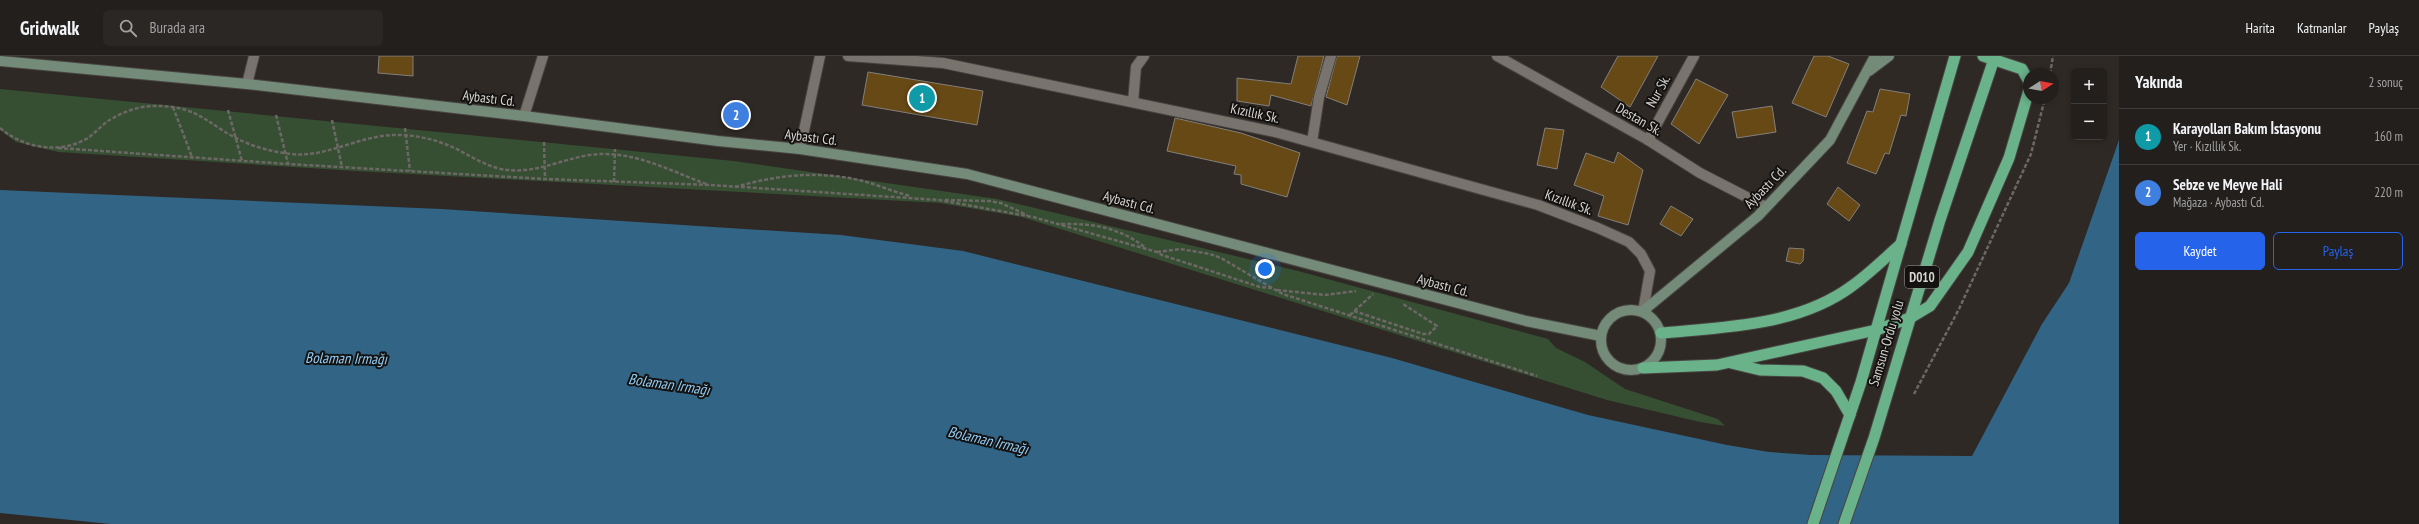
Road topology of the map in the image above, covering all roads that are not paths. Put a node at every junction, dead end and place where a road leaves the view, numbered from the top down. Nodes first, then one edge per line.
1 (254, 56) edge
2 (543, 56) edge
3 (820, 56) edge
4 (848, 56) edge
5 (1144, 56) edge
6 (1332, 56) edge
7 (1497, 56) edge
8 (1694, 56) edge
9 (1875, 56) edge
10 (1888, 56) edge
11 (1955, 56) edge
12 (1990, 57) edge
13 (944, 60) edge
14 (0, 61) edge
15 (2023, 71) edge
16 (1866, 73) junction
17 (247, 84) junction
18 (1133, 102) junction
19 (2025, 104) edge
20 (524, 116) junction
21 (1648, 140) junction
22 (1312, 142) junction
23 (800, 148) junction
24 (1766, 207) junction
25 (1901, 244) junction
26 (1643, 311) junction
27 (1910, 318) junction
28 (1876, 330) junction
29 (1661, 333) junction
30 (1601, 336) junction
31 (1729, 362) junction
32 (1643, 368) junction
33 (1850, 415) junction
34 (1813, 524) edge
35 (1844, 524) edge

1 - 17 street
2 - 20 street
3 - 23 street
4 - 13 street, Kızıllık Sk.
5 - 18 street
6 - 22 street
7 - 21 street, Destan Sk.
8 - 21 street, Nur Sk.
9 - 16 main road, Aybastı Cd.
10 - 16 main road
11 - 25 highway, Samsun-Ordu yolu / D010
12 - 15 highway
12 - 27 highway, Samsun-Ordu yolu / D010
13 - 18 street, Kızıllık Sk.
14 - 17 main road, Aybastı Cd.
16 - 24 main road, Aybastı Cd.
17 - 20 main road, Aybastı Cd.
18 - 22 street, Kızıllık Sk.
19 - 27 highway
20 - 23 main road, Aybastı Cd.
21 - 24 street, Destan Sk.
22 - 26 street, Kızıllık Sk.
23 - 30 main road, Aybastı Cd.
24 - 26 main road, Aybastı Cd.
25 - 28 highway, Samsun-Ordu yolu / D010
25 - 29 highway
26 - 29 main road
26 - 30 main road
27 - 28 highway
27 - 35 highway, Samsun-Ordu yolu / D010
28 - 31 highway
28 - 33 highway, Samsun-Ordu yolu / D010
29 - 32 main road
30 - 32 main road
31 - 32 highway
31 - 33 highway
33 - 34 highway, Samsun-Ordu yolu / D010

